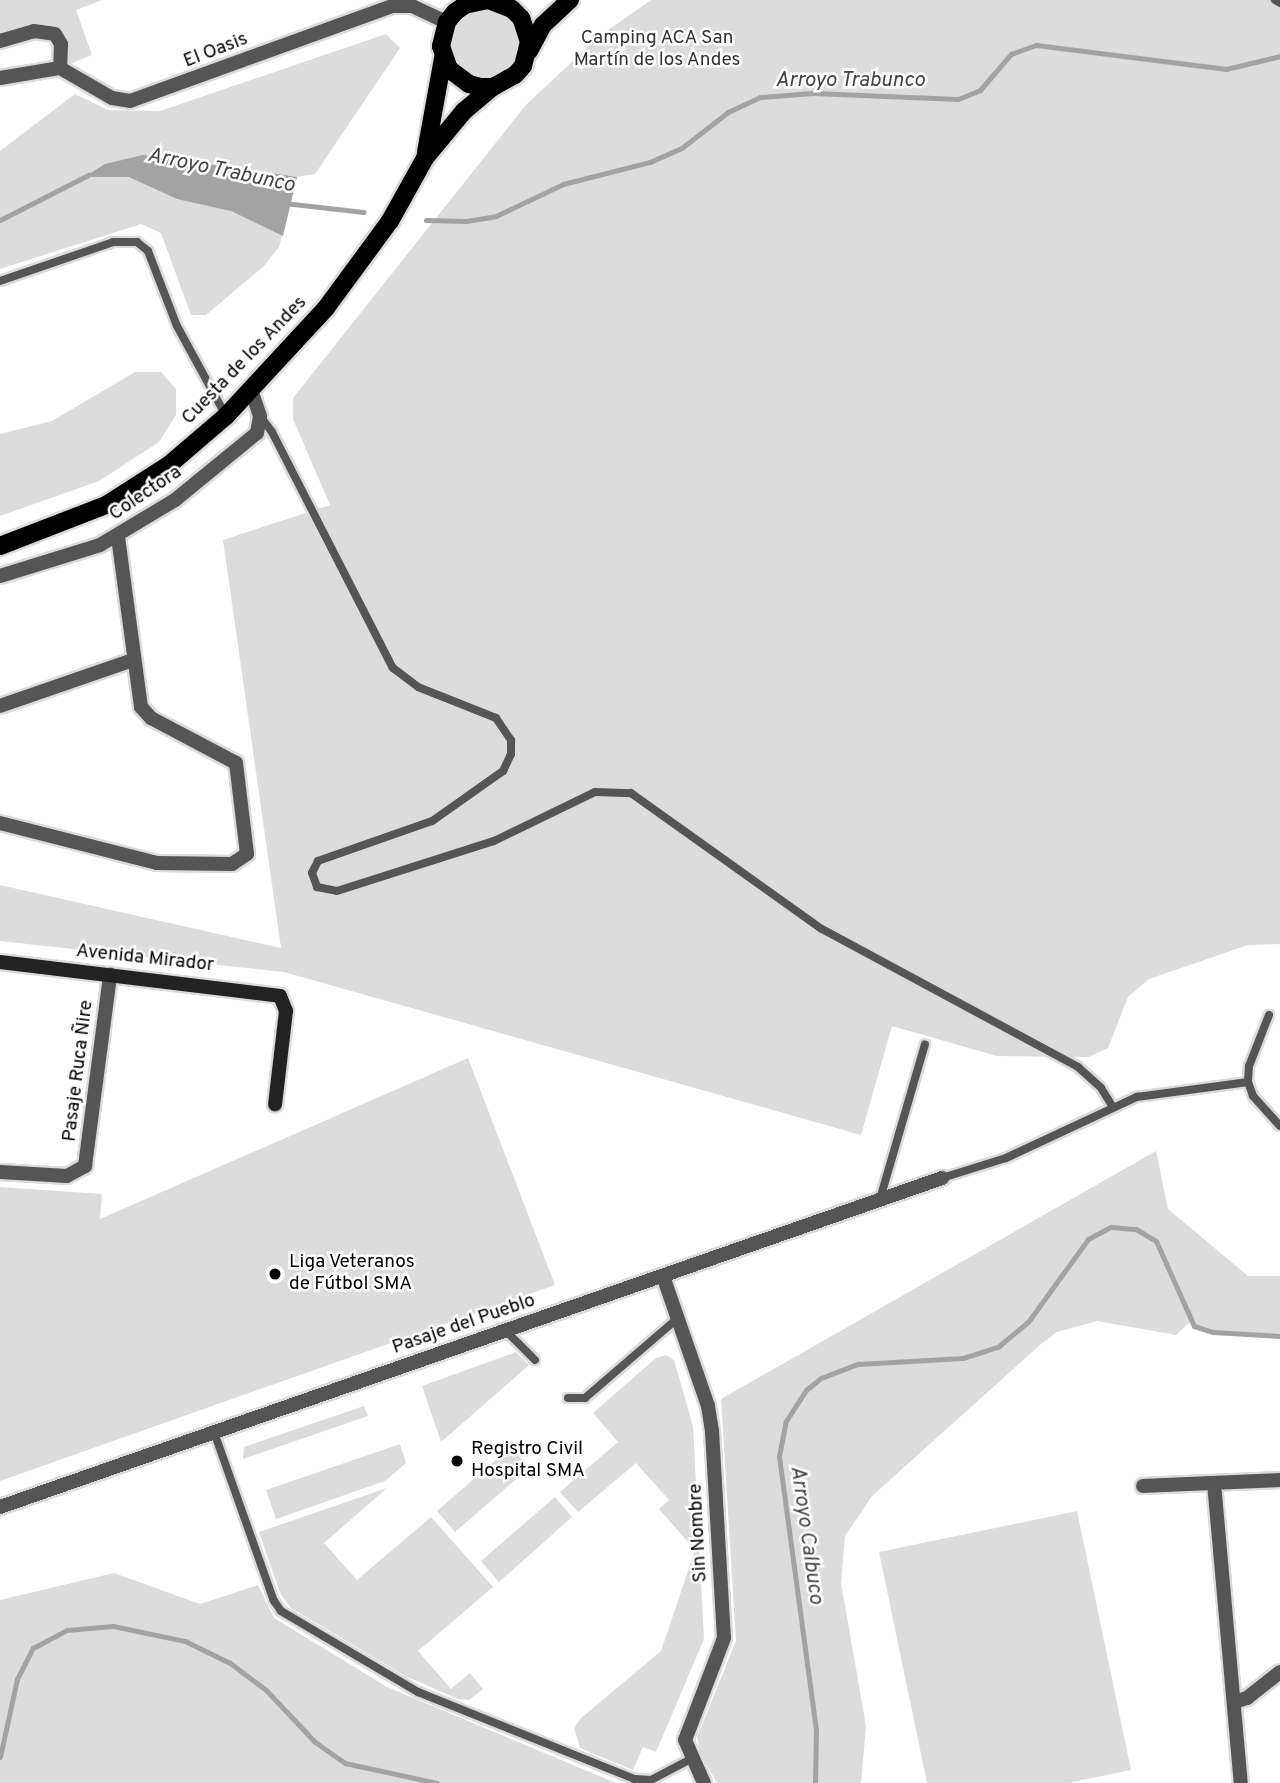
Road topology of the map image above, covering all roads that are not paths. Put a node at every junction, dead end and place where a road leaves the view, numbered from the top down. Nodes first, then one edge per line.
1 (489, 0) edge
2 (570, 0) edge
3 (1275, 0) edge
4 (1280, 3) edge
5 (447, 22) junction
6 (0, 41) edge
7 (528, 54) junction
8 (443, 58) junction
9 (60, 68) junction
10 (0, 78) edge
11 (493, 87) junction
12 (425, 158) junction
13 (0, 281) edge
14 (251, 390) junction
15 (226, 416) junction
16 (260, 416) junction
17 (118, 536) junction
18 (0, 546) edge
19 (0, 576) edge
20 (133, 660) junction
21 (0, 706) edge
22 (0, 822) edge
23 (0, 962) edge
24 (110, 975) junction
25 (1269, 1014) dead end
26 (925, 1044) dead end
27 (1248, 1082) junction
28 (275, 1104) dead end
29 (1113, 1107) junction
30 (1280, 1126) edge
31 (0, 1172) edge
32 (942, 1178) joint
33 (880, 1200) junction
34 (663, 1276) junction
35 (678, 1318) junction
36 (506, 1331) junction
37 (535, 1360) dead end
38 (568, 1398) dead end
39 (214, 1433) junction
40 (1280, 1480) edge
41 (1214, 1483) junction
42 (1143, 1486) dead end
43 (0, 1507) edge
44 (1280, 1672) edge
45 (1235, 1709) junction
46 (691, 1759) junction
47 (704, 1783) edge
48 (1241, 1783) edge

1 - 5 main road
1 - 7 main road
2 - 7 main road
3 - 4 lane
5 - 8 main road
5 - 9 street, El Oasis
6 - 9 street
7 - 11 main road
8 - 11 main road
8 - 12 main road, Cuesta de los Andes
9 - 10 street
11 - 12 main road, Cuesta de los Andes
12 - 14 main road, Cuesta de los Andes
13 - 15 lane
14 - 15 main road, Cuesta de los Andes
14 - 16 street
15 - 18 main road, Cuesta de los Andes
16 - 17 street, Colectora
16 - 29 lane
17 - 19 street, Colectora
17 - 20 street
20 - 21 street
20 - 22 street
23 - 24 street, Avenida Mirador
24 - 28 street, Avenida Mirador
24 - 31 street, Pasaje Ruca Ñire
25 - 27 lane
26 - 33 lane
27 - 29 lane
27 - 30 lane
29 - 32 lane
32 - 33 street, Pasaje del Pueblo
33 - 34 street, Pasaje del Pueblo
34 - 35 street, Sin Nombre
34 - 36 street, Pasaje del Pueblo
35 - 38 lane
35 - 46 street, Sin Nombre
36 - 37 lane
36 - 39 street, Pasaje del Pueblo
39 - 43 street, Pasaje del Pueblo
39 - 46 lane
40 - 41 street
41 - 42 street
41 - 45 street
44 - 45 street
45 - 48 street
46 - 47 street, Sin Nombre

